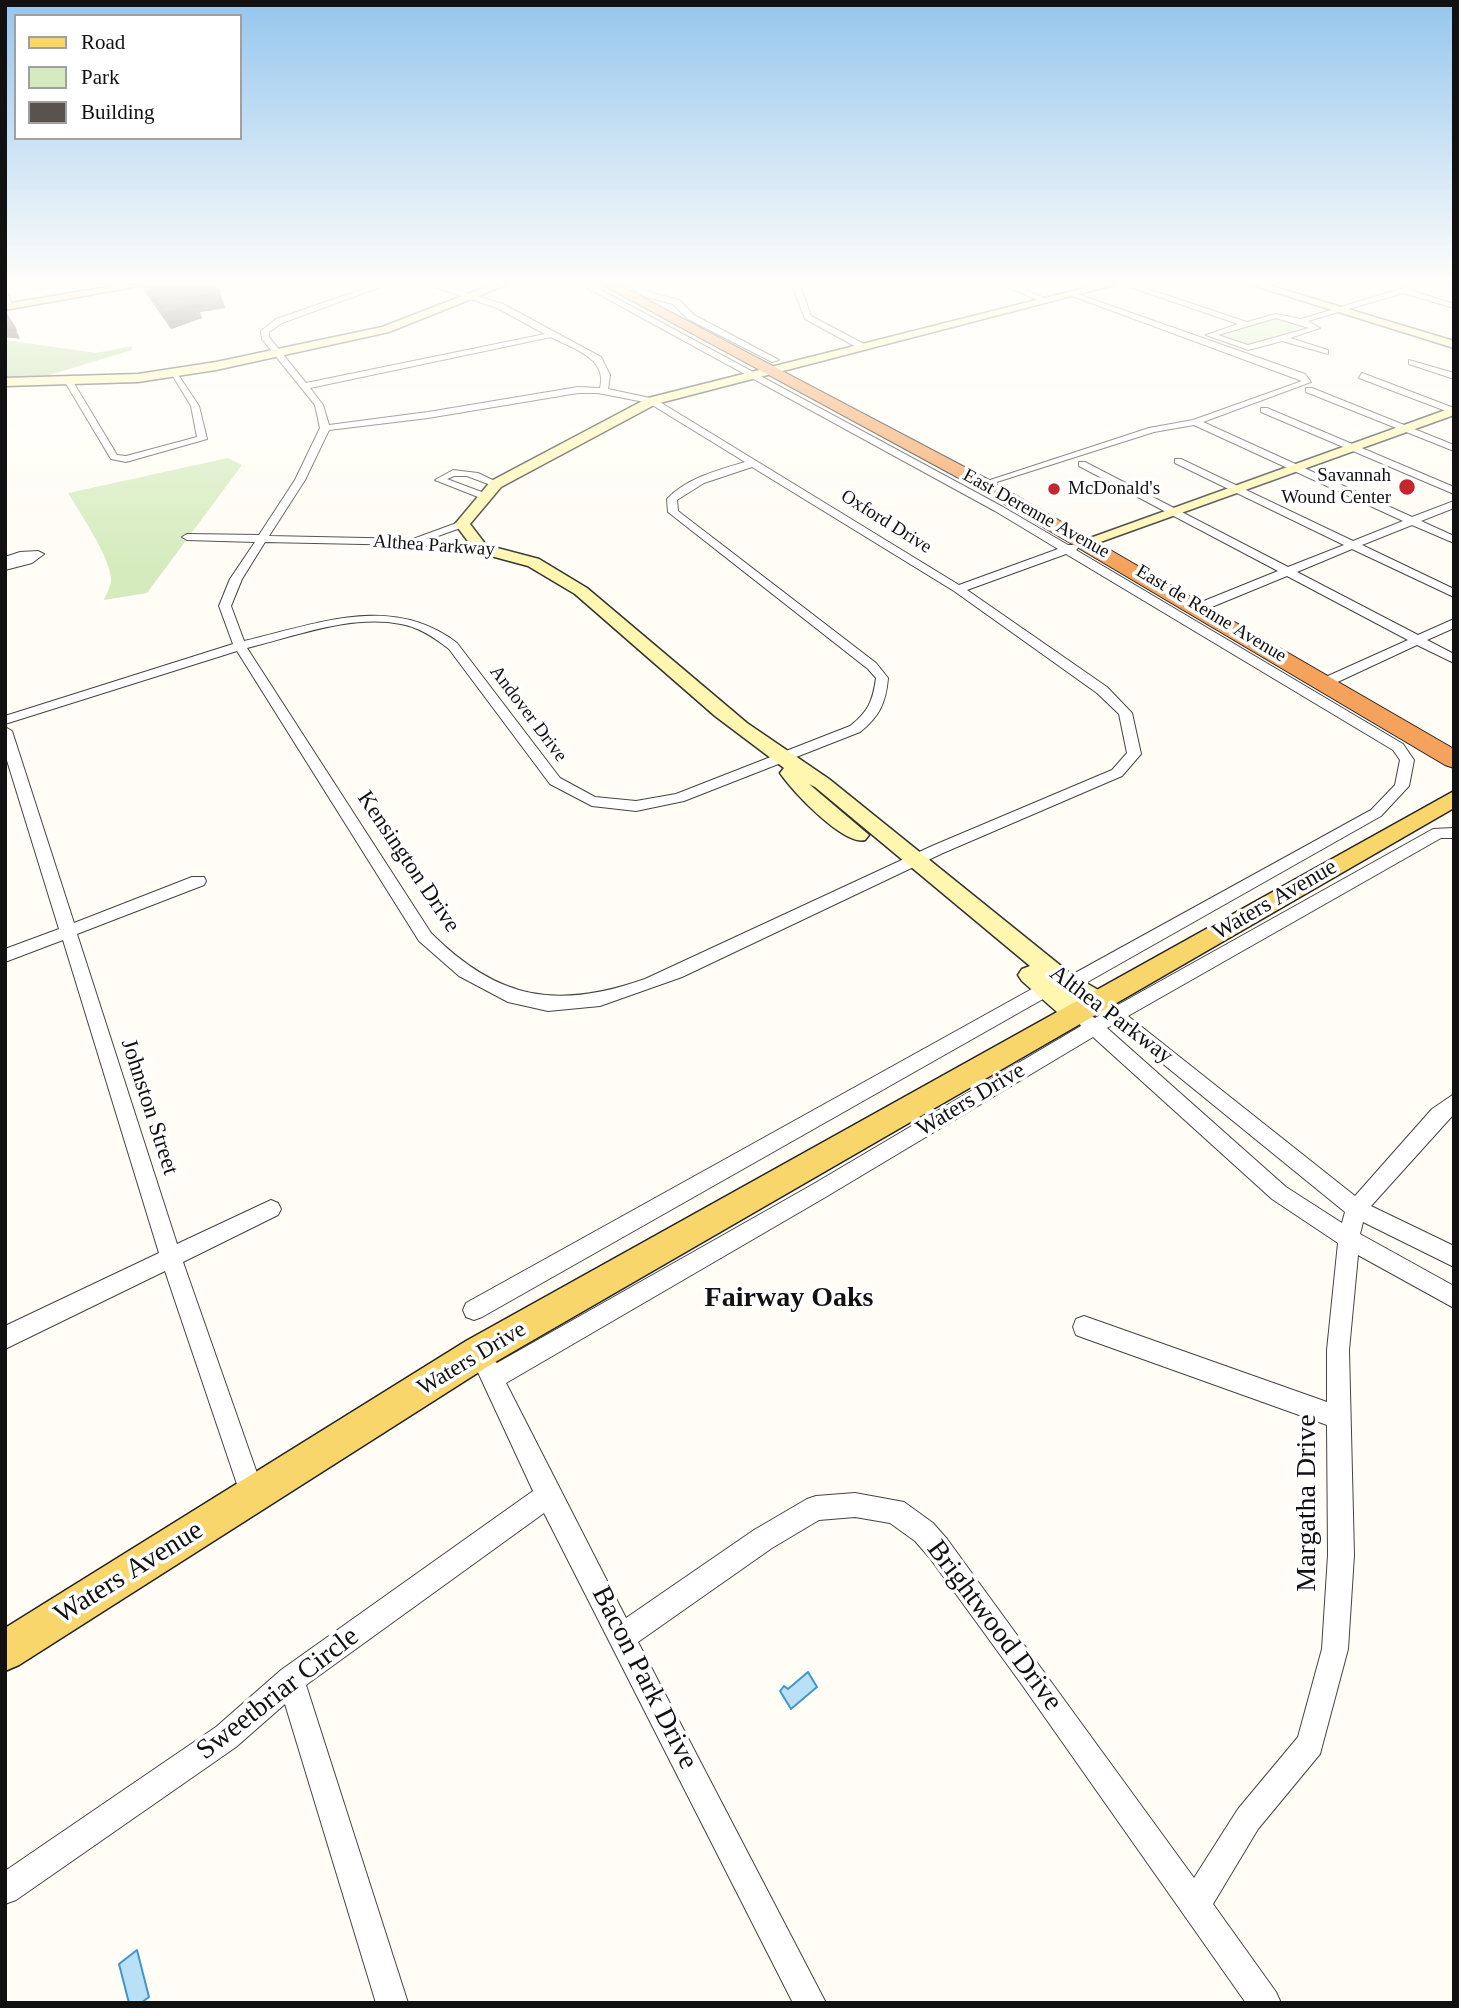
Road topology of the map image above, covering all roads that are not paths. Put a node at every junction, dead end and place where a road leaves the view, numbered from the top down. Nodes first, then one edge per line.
1 (108, 379) edge
2 (178, 379) edge
3 (300, 379) edge
4 (341, 379) edge
5 (607, 379) edge
6 (740, 379) edge
7 (756, 379) edge
8 (797, 379) edge
9 (1303, 379) edge
10 (1369, 379) edge
11 (69, 382) junction
12 (5, 383) edge
13 (306, 386) junction
14 (1309, 390) dead end
15 (603, 391) junction
16 (652, 401) junction
17 (1264, 410) dead end
18 (1454, 411) edge
19 (1195, 422) junction
20 (325, 428) junction
21 (1405, 429) junction
22 (1352, 448) junction
23 (1454, 448) edge
24 (1178, 461) dead end
25 (754, 463) junction
26 (1082, 464) dead end
27 (1296, 468) junction
28 (496, 484) junction
29 (985, 485) junction
30 (1237, 489) junction
31 (1454, 491) edge
32 (483, 496) junction
33 (1454, 504) edge
34 (1173, 511) junction
35 (1412, 521) junction
36 (462, 524) junction
37 (187, 537) dead end
38 (260, 538) junction
39 (1454, 540) edge
40 (412, 542) junction
41 (1352, 545) junction
42 (1078, 546) junction
43 (481, 549) junction
44 (5, 561) edge
45 (5, 567) edge
46 (1287, 571) junction
47 (957, 589) junction
48 (1454, 594) edge
49 (1198, 608) junction
50 (1454, 623) edge
51 (1417, 640) junction
52 (240, 646) junction
53 (1454, 659) edge
54 (1324, 683) junction
55 (5, 720) edge
56 (5, 731) edge
57 (778, 758) junction
58 (1407, 760) joint
59 (1454, 760) edge
60 (1454, 798) edge
61 (1454, 833) edge
62 (907, 864) junction
63 (198, 881) dead end
64 (68, 932) junction
65 (5, 956) edge
66 (1055, 985) junction
67 (1096, 1014) junction
68 (1454, 1102) edge
69 (271, 1209) dead end
70 (1356, 1209) junction
71 (1349, 1240) junction
72 (1454, 1257) edge
73 (171, 1258) junction
74 (1454, 1298) edge
75 (474, 1310) dead end
76 (1084, 1327) dead end
77 (5, 1338) edge
78 (485, 1366) junction
79 (1338, 1417) junction
80 (548, 1495) junction
81 (253, 1496) junction
82 (623, 1636) junction
83 (5, 1651) edge
84 (291, 1680) junction
85 (5, 1889) edge
86 (1195, 1903) junction
87 (392, 2003) edge
88 (810, 2003) edge
89 (1265, 2003) edge

1 - 11 street
2 - 11 street
3 - 13 street
4 - 13 street
5 - 15 street
6 - 16 street
7 - 42 street, East de Renne Avenue
8 - 29 highway, East Derenne Avenue
9 - 19 street
10 - 18 street
11 - 12 street
13 - 20 street
14 - 21 street
15 - 16 street, Oxford Drive
15 - 20 street, Oxford Drive
16 - 25 street, Oxford Drive
16 - 28 street
17 - 22 street
18 - 21 street
19 - 27 street
19 - 29 street
20 - 38 street, Kensington Drive
21 - 22 street
21 - 23 street
22 - 27 street
22 - 31 street
24 - 30 street
25 - 47 street, Oxford Drive
25 - 57 street, Andover Drive
26 - 34 street
27 - 30 street
27 - 35 street
28 - 32 street
28 - 32 street
29 - 42 highway, East Derenne Avenue
30 - 34 street
30 - 41 street
32 - 36 street
33 - 35 street
34 - 42 street
34 - 46 street
35 - 39 street
35 - 41 street
36 - 40 street
36 - 43 street
37 - 38 street, Althea Parkway
38 - 40 street, Althea Parkway
38 - 52 street, Kensington Drive
40 - 43 street, Althea Parkway
41 - 46 street
41 - 48 street
42 - 47 street
42 - 49 highway, East Derenne Avenue
42 - 58 street, East de Renne Avenue
43 - 57 street, Althea Parkway
44 - 45 street
46 - 49 street
46 - 51 street
47 - 62 street, Oxford Drive
49 - 54 highway, East Derenne Avenue
50 - 51 street
51 - 53 street
51 - 54 street
52 - 55 street, Andover Drive
52 - 57 street, Andover Drive
52 - 62 street, Kensington Drive
54 - 59 highway, East Derenne Avenue
56 - 64 street, Johnston Street
57 - 62 street, Althea Parkway
58 - 66 street, Waters Drive
60 - 67 main road, Waters Avenue
61 - 67 street, Waters Drive
62 - 66 street, Althea Parkway
63 - 64 street
64 - 65 street
64 - 73 street, Johnston Street
66 - 67 street, Althea Parkway
66 - 75 street, Waters Drive
67 - 70 street, Althea Parkway
67 - 71 street, Althea Parkway
67 - 78 main road, Waters Drive
68 - 70 street, Margatha Drive
69 - 73 street
70 - 71 street, Margatha Drive
70 - 72 street, Althea Parkway
71 - 74 street, Althea Parkway
71 - 79 street, Margatha Drive
73 - 77 street
73 - 81 street, Johnston Street
76 - 79 street
78 - 80 street, Bacon Park Drive
78 - 81 main road, Waters Drive
79 - 86 street, Margatha Drive
80 - 82 street, Bacon Park Drive
80 - 84 street, Sweetbriar Circle
81 - 83 main road, Waters Avenue
82 - 86 street, Brightwood Drive
82 - 88 street, Bacon Park Drive
84 - 85 street, Sweetbriar Circle
84 - 87 street
86 - 89 street, Brightwood Drive

